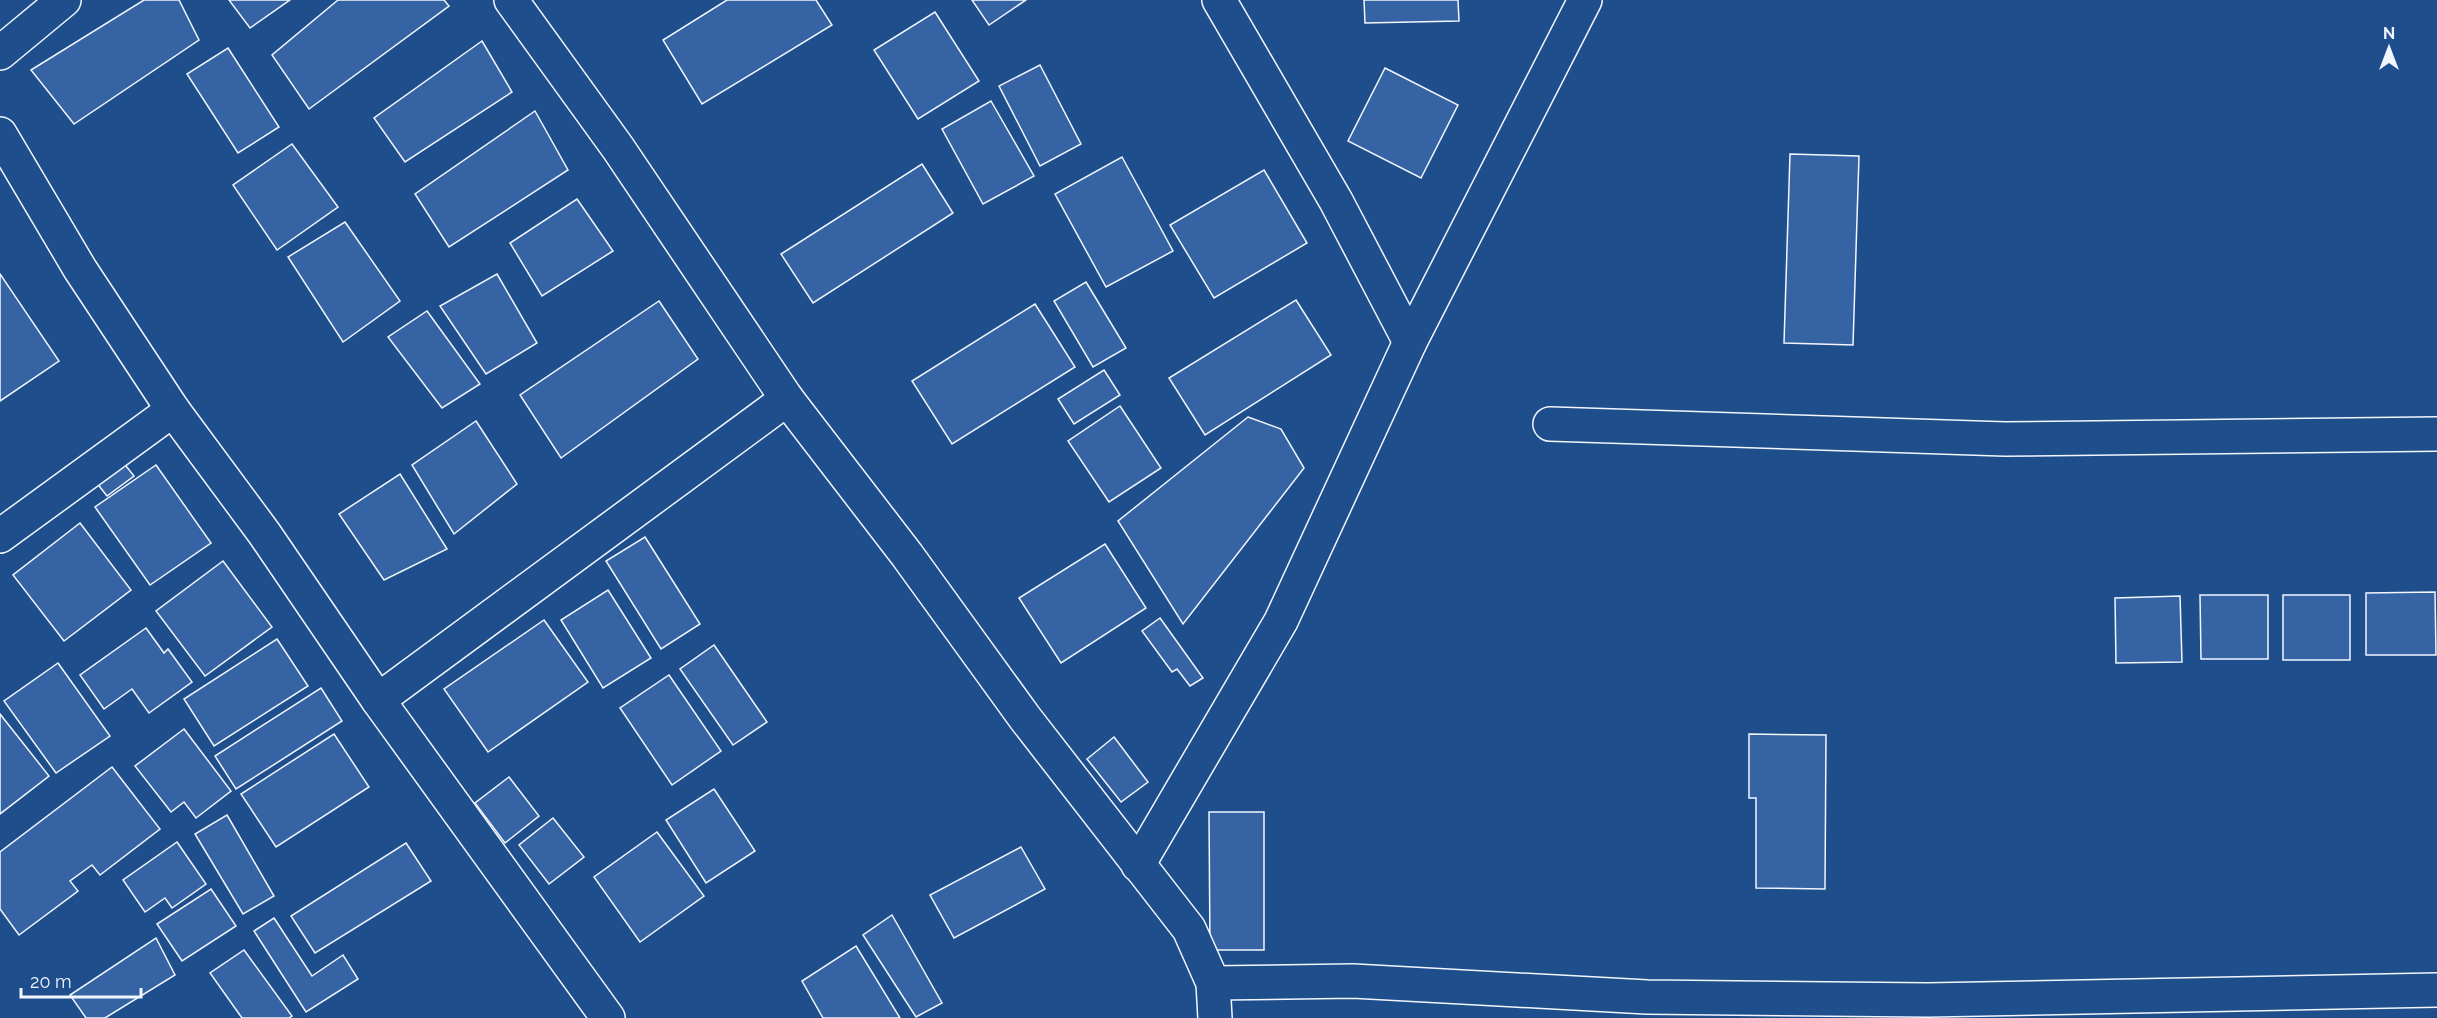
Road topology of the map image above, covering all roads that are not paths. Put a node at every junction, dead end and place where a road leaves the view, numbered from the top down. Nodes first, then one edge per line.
1 (64, 0) edge
2 (511, 0) edge
3 (1219, 0) edge
4 (1585, 0) edge
5 (0, 53) edge
6 (0, 134) edge
7 (1410, 342) junction
8 (787, 399) junction
9 (173, 410) junction
10 (1550, 424) dead end
11 (2437, 434) edge
12 (0, 536) edge
13 (378, 700) junction
14 (1138, 865) junction
15 (1213, 983) junction
16 (2437, 990) edge
17 (608, 1018) edge
18 (1215, 1018) edge

1 - 5 street
2 - 8 street
3 - 7 street
4 - 7 street
6 - 9 street
7 - 14 street
8 - 13 street
8 - 14 street
9 - 12 street
9 - 13 street
10 - 11 street
13 - 17 street
14 - 15 street
15 - 16 street
15 - 18 street

